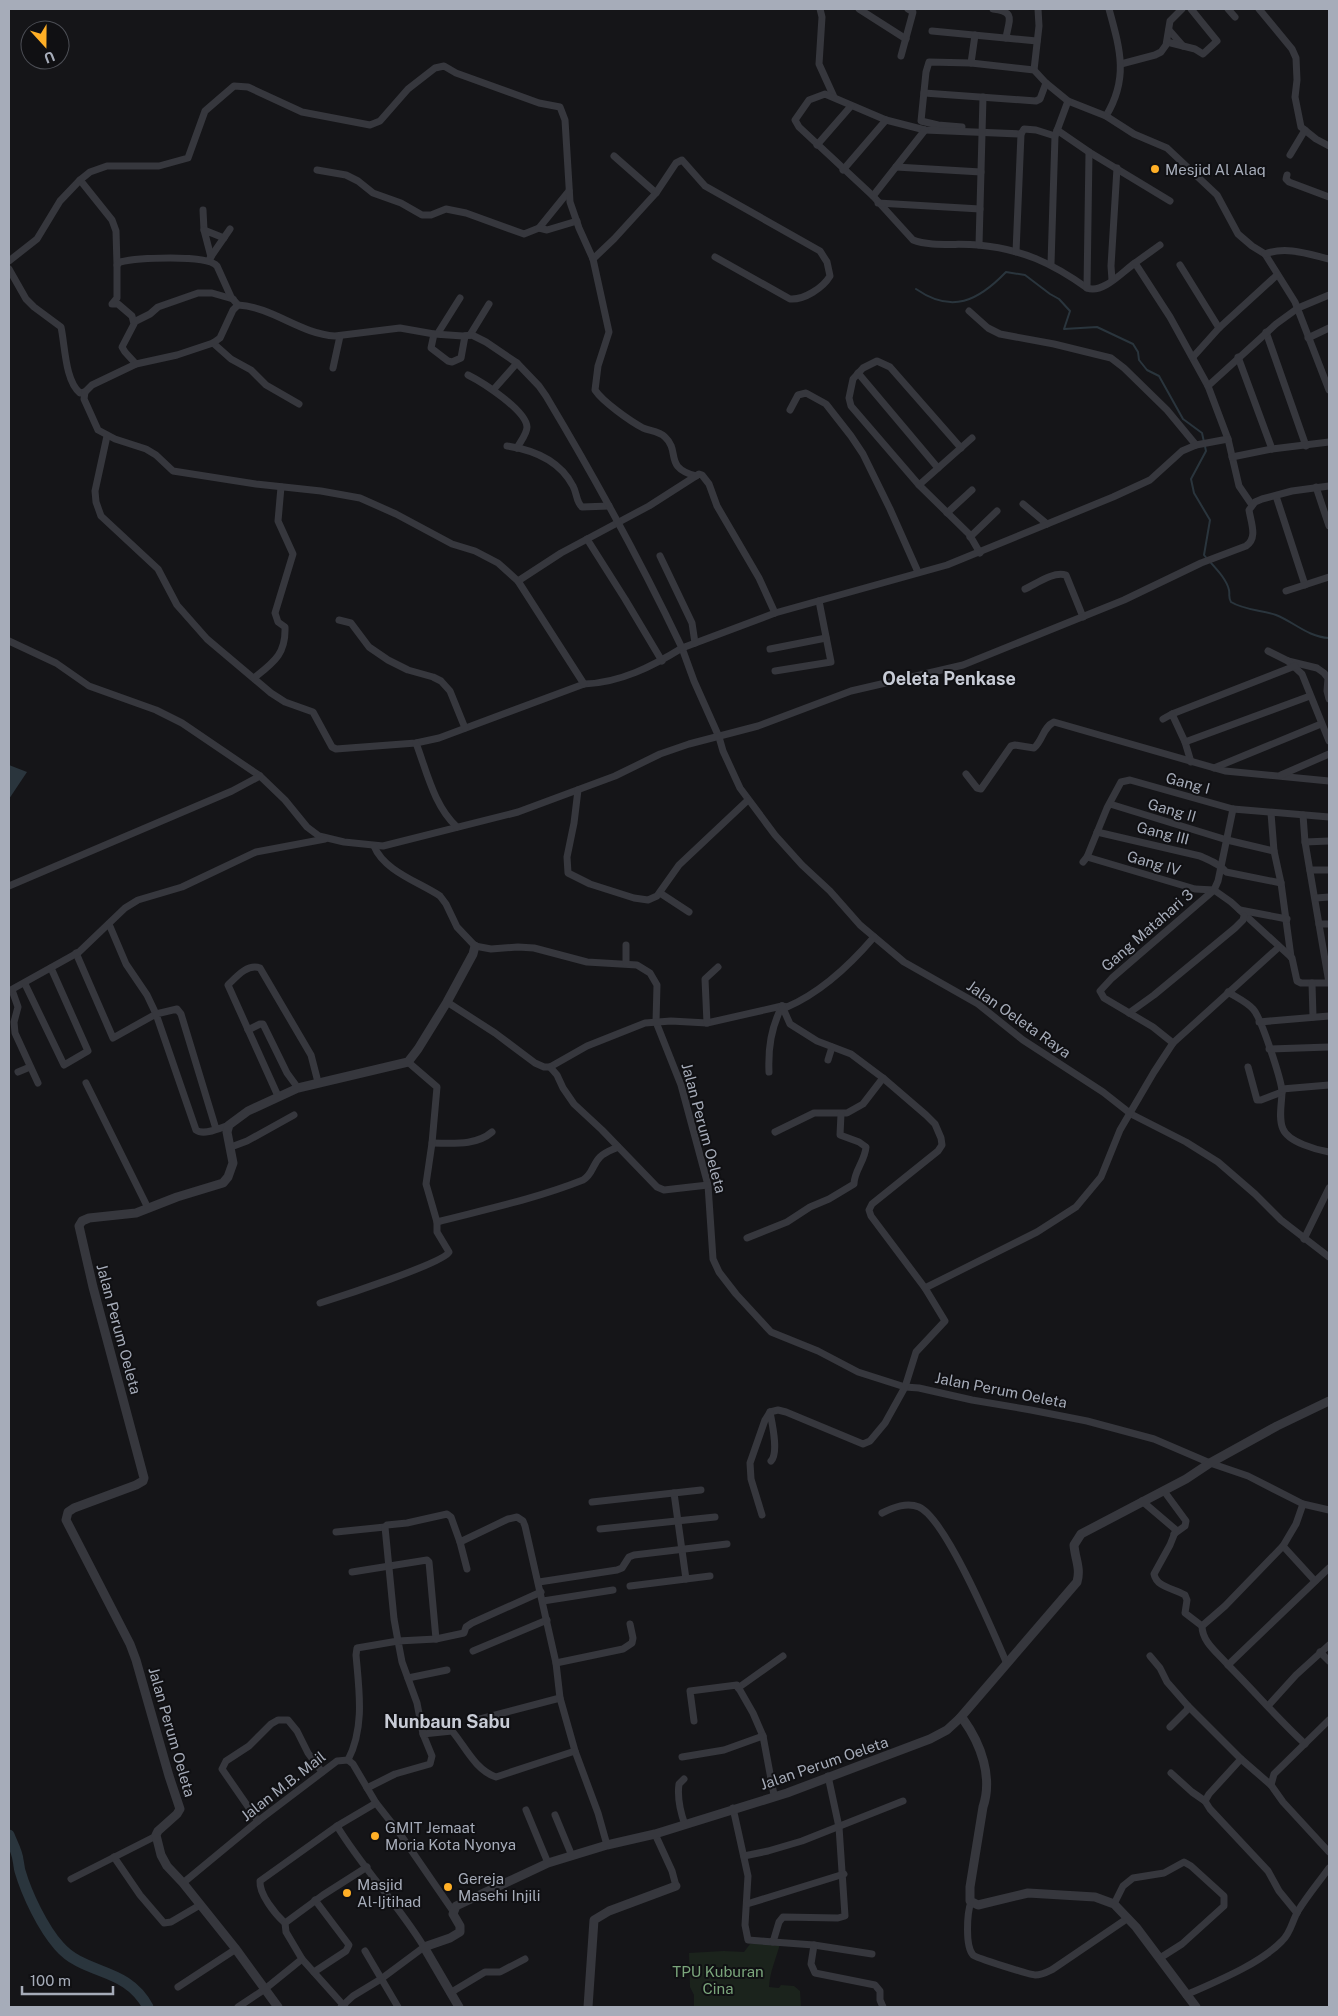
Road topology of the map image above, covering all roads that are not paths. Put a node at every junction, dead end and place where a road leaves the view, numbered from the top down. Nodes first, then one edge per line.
1 (820, 9) edge
2 (859, 9) edge
3 (908, 9) edge
4 (993, 9) edge
5 (1038, 9) edge
6 (1109, 9) edge
7 (1182, 9) edge
8 (1191, 9) edge
9 (1228, 9) edge
10 (1259, 9) edge
11 (1235, 17) dead end
12 (1169, 30) junction
13 (932, 31) dead end
14 (975, 35) junction
15 (1006, 38) junction
16 (906, 39) junction
17 (1037, 41) junction
18 (1167, 42) junction
19 (1183, 46) junction
20 (901, 56) dead end
21 (971, 63) junction
22 (1121, 64) junction
23 (1034, 70) junction
24 (1046, 83) junction
25 (924, 93) junction
26 (834, 97) junction
27 (983, 97) junction
28 (1068, 100) junction
29 (851, 106) junction
30 (1106, 116) junction
31 (886, 120) junction
32 (925, 130) junction
33 (982, 130) junction
34 (1305, 130) junction
35 (1056, 133) junction
36 (1021, 134) junction
37 (817, 145) junction
38 (1329, 146) edge
39 (1089, 152) junction
40 (1290, 155) dead end
41 (614, 156) dead end
42 (896, 167) junction
43 (1117, 168) junction
44 (317, 170) dead end
45 (844, 170) junction
46 (981, 172) junction
47 (1287, 175) dead end
48 (80, 180) junction
49 (569, 191) junction
50 (656, 193) junction
51 (873, 196) junction
52 (1329, 197) edge
53 (1170, 201) dead end
54 (878, 203) junction
55 (980, 209) junction
56 (203, 210) dead end
57 (577, 221) junction
58 (539, 228) junction
59 (230, 229) dead end
60 (204, 230) junction
61 (224, 238) junction
62 (979, 245) junction
63 (1160, 245) dead end
64 (1016, 252) junction
65 (1265, 254) junction
66 (715, 256) dead end
67 (210, 259) junction
68 (593, 259) junction
69 (1329, 259) edge
70 (9, 261) edge
71 (1135, 263) junction
72 (1051, 264) junction
73 (117, 265) junction
74 (1180, 265) dead end
75 (9, 269) edge
76 (1277, 275) junction
77 (1112, 280) junction
78 (1087, 288) junction
79 (1329, 295) edge
80 (460, 298) dead end
81 (235, 302) junction
82 (489, 304) dead end
83 (1298, 308) junction
84 (969, 311) dead end
85 (134, 322) junction
86 (1219, 328) junction
87 (1329, 328) edge
88 (1266, 332) junction
89 (436, 334) junction
90 (340, 336) junction
91 (468, 336) junction
92 (1308, 338) junction
93 (213, 343) junction
94 (1193, 357) junction
95 (1238, 357) junction
96 (136, 364) junction
97 (517, 364) junction
98 (333, 368) dead end
99 (858, 373) junction
100 (468, 375) dead end
101 (1208, 386) junction
102 (494, 389) junction
103 (1329, 390) edge
104 (85, 392) junction
105 (299, 404) dead end
106 (790, 410) dead end
107 (107, 436) junction
108 (972, 438) dead end
109 (1228, 439) junction
110 (1329, 442) edge
111 (1199, 445) junction
112 (507, 446) dead end
113 (1306, 446) junction
114 (517, 448) junction
115 (960, 448) junction
116 (1272, 449) junction
117 (1232, 457) junction
118 (938, 468) junction
119 (696, 476) junction
120 (919, 485) junction
121 (1329, 486) edge
122 (281, 487) junction
123 (1316, 487) junction
124 (972, 490) dead end
125 (1276, 496) junction
126 (1023, 504) dead end
127 (1252, 505) junction
128 (609, 506) junction
129 (997, 511) dead end
130 (946, 513) junction
131 (618, 523) junction
132 (1047, 524) junction
133 (1329, 526) edge
134 (970, 537) junction
135 (587, 539) junction
136 (980, 553) junction
137 (660, 556) dead end
138 (918, 572) junction
139 (1329, 577) edge
140 (518, 581) junction
141 (1305, 585) junction
142 (1025, 590) dead end
143 (1286, 591) dead end
144 (819, 601) junction
145 (775, 613) junction
146 (1083, 617) junction
147 (340, 620) dead end
148 (826, 638) junction
149 (9, 641) edge
150 (695, 643) junction
151 (682, 648) junction
152 (770, 649) dead end
153 (1268, 651) dead end
154 (662, 661) junction
155 (1288, 661) junction
156 (1295, 666) junction
157 (775, 671) dead end
158 (254, 678) junction
159 (584, 684) junction
160 (1310, 696) junction
161 (1329, 699) edge
162 (1172, 714) junction
163 (1163, 718) dead end
164 (1321, 724) junction
165 (465, 728) junction
166 (719, 736) junction
167 (1329, 741) edge
168 (1185, 742) junction
169 (416, 743) junction
170 (1329, 754) edge
171 (1191, 762) junction
172 (1214, 768) junction
173 (966, 774) dead end
174 (1281, 775) junction
175 (260, 776) junction
176 (1329, 781) edge
177 (578, 790) junction
178 (748, 800) junction
179 (1110, 804) junction
180 (1233, 809) junction
181 (1271, 812) junction
182 (1303, 815) junction
183 (1329, 817) edge
184 (458, 827) junction
185 (1097, 832) junction
186 (326, 839) junction
187 (1227, 840) junction
188 (1329, 841) edge
189 (1305, 842) junction
190 (374, 846) junction
191 (1274, 852) junction
192 (1221, 865) junction
193 (1310, 870) junction
194 (1329, 870) edge
195 (1281, 883) junction
196 (9, 886) edge
197 (1214, 890) junction
198 (660, 893) junction
199 (1329, 897) edge
200 (1316, 898) junction
201 (689, 912) dead end
202 (1242, 913) junction
203 (1287, 919) junction
204 (109, 924) junction
205 (1319, 924) junction
206 (1329, 924) edge
207 (874, 937) junction
208 (626, 944) dead end
209 (475, 946) junction
210 (1279, 947) junction
211 (1327, 951) edge
212 (76, 954) junction
213 (1292, 958) junction
214 (626, 963) junction
215 (718, 967) dead end
216 (51, 968) junction
217 (1312, 983) junction
218 (24, 984) junction
219 (10, 991) edge
220 (1228, 992) junction
221 (447, 1002) junction
222 (782, 1006) junction
223 (1130, 1013) junction
224 (156, 1014) junction
225 (1329, 1016) edge
226 (1313, 1017) junction
227 (656, 1022) junction
228 (1259, 1022) junction
229 (706, 1023) junction
230 (248, 1030) junction
231 (1173, 1043) junction
232 (832, 1046) junction
233 (1329, 1047) edge
234 (1269, 1049) junction
235 (828, 1060) dead end
236 (408, 1062) junction
237 (30, 1067) junction
238 (550, 1067) junction
239 (1248, 1067) dead end
240 (18, 1072) dead end
241 (769, 1072) dead end
242 (883, 1078) junction
243 (318, 1082) junction
244 (86, 1083) dead end
245 (38, 1084) dead end
246 (1329, 1085) edge
247 (298, 1088) junction
248 (1282, 1091) junction
249 (278, 1096) junction
250 (841, 1114) junction
251 (1131, 1114) junction
252 (294, 1115) dead end
253 (229, 1125) junction
254 (216, 1129) junction
255 (492, 1132) dead end
256 (775, 1132) dead end
257 (432, 1143) junction
258 (231, 1147) junction
259 (618, 1147) junction
260 (1329, 1152) edge
261 (708, 1185) junction
262 (1329, 1188) edge
263 (148, 1208) junction
264 (437, 1222) junction
265 (747, 1238) dead end
266 (1304, 1238) junction
267 (1329, 1257) edge
268 (925, 1288) junction
269 (320, 1304) dead end
270 (904, 1387) junction
271 (1329, 1401) edge
272 (770, 1412) junction
273 (771, 1461) dead end
274 (1210, 1463) junction
275 (701, 1490) dead end
276 (1164, 1491) junction
277 (674, 1493) junction
278 (592, 1502) dead end
279 (1142, 1502) junction
280 (1303, 1504) junction
281 (1329, 1510) edge
282 (882, 1513) dead end
283 (762, 1516) dead end
284 (715, 1517) dead end
285 (678, 1521) junction
286 (385, 1527) junction
287 (600, 1529) dead end
288 (336, 1532) dead end
289 (1174, 1534) junction
290 (460, 1542) junction
291 (727, 1544) dead end
292 (1283, 1546) junction
293 (682, 1550) junction
294 (388, 1565) junction
295 (1329, 1568) edge
296 (468, 1569) dead end
297 (352, 1572) dead end
298 (710, 1576) dead end
299 (686, 1579) junction
300 (1315, 1581) junction
301 (539, 1582) junction
302 (630, 1586) dead end
303 (613, 1590) dead end
304 (541, 1592) junction
305 (543, 1601) junction
306 (547, 1620) junction
307 (630, 1624) dead end
308 (1202, 1626) junction
309 (436, 1639) junction
310 (398, 1642) junction
311 (1329, 1645) edge
312 (473, 1651) dead end
313 (1320, 1652) junction
314 (783, 1656) dead end
315 (1150, 1656) dead end
316 (1329, 1661) edge
317 (556, 1663) junction
318 (1007, 1664) junction
319 (1228, 1665) junction
320 (447, 1670) dead end
321 (408, 1678) junction
322 (738, 1688) junction
323 (560, 1698) junction
324 (1188, 1706) junction
325 (1268, 1706) junction
326 (960, 1718) junction
327 (480, 1719) dead end
328 (1329, 1720) edge
329 (694, 1721) dead end
330 (1170, 1726) dead end
331 (422, 1734) junction
332 (763, 1736) junction
333 (1305, 1744) junction
334 (575, 1751) junction
335 (682, 1757) dead end
336 (348, 1760) junction
337 (1241, 1760) junction
338 (322, 1772) junction
339 (1171, 1773) dead end
340 (828, 1776) junction
341 (684, 1779) dead end
342 (1271, 1784) junction
343 (367, 1788) junction
344 (774, 1795) junction
345 (903, 1801) dead end
346 (1205, 1801) junction
347 (376, 1802) junction
348 (733, 1808) junction
349 (526, 1810) dead end
350 (555, 1814) dead end
351 (258, 1821) junction
352 (685, 1825) junction
353 (337, 1826) junction
354 (839, 1826) junction
355 (157, 1833) junction
356 (655, 1834) junction
357 (607, 1845) junction
358 (1329, 1852) edge
359 (572, 1856) junction
360 (744, 1856) junction
361 (114, 1857) junction
362 (548, 1863) junction
363 (367, 1868) junction
364 (1329, 1868) edge
365 (844, 1874) junction
366 (71, 1879) dead end
367 (183, 1882) junction
368 (676, 1886) joint
369 (315, 1900) junction
370 (971, 1902) junction
371 (747, 1904) junction
372 (1114, 1904) junction
373 (200, 1905) junction
374 (453, 1911) junction
375 (1296, 1913) junction
376 (1128, 1918) junction
377 (285, 1923) junction
378 (773, 1942) junction
379 (814, 1945) junction
380 (424, 1947) junction
381 (236, 1949) junction
382 (366, 1951) dead end
383 (872, 1954) dead end
384 (1160, 1958) junction
385 (302, 1959) junction
386 (525, 1959) dead end
387 (314, 1972) junction
388 (381, 1978) junction
389 (178, 1986) dead end
390 (265, 1989) junction
391 (450, 1993) junction
392 (1186, 1995) junction
393 (238, 2007) edge
394 (278, 2007) edge
395 (343, 2007) edge
396 (398, 2007) edge
397 (459, 2007) edge
398 (588, 2007) edge
399 (883, 2007) edge
400 (1196, 2007) edge

1 - 26 street
2 - 16 street
3 - 16 street
4 - 15 street
5 - 17 street
6 - 22 street
7 - 12 street
8 - 19 street
9 - 11 street
10 - 34 street
12 - 18 street
12 - 19 street
13 - 14 street
14 - 15 street
14 - 21 street
15 - 17 street
16 - 20 street
17 - 23 street
18 - 19 street
18 - 22 street
21 - 23 street
21 - 25 street
22 - 30 street
23 - 24 street
24 - 27 street
24 - 28 street
25 - 27 street
25 - 33 street
26 - 29 street
26 - 37 street
27 - 33 street
28 - 30 street
28 - 35 street
29 - 31 street
29 - 37 street
30 - 65 street
31 - 32 street
31 - 45 street
32 - 33 street
32 - 42 street
33 - 36 street
33 - 46 street
34 - 38 street
34 - 40 street
35 - 36 street
35 - 39 street
35 - 72 street
36 - 64 street
37 - 45 street
39 - 43 street
39 - 78 street
41 - 50 street
42 - 46 street
42 - 51 street
43 - 53 street
43 - 77 street
44 - 58 street
45 - 51 street
46 - 55 street
47 - 52 street
48 - 49 street
48 - 70 street
48 - 73 street
49 - 57 street
49 - 58 street
50 - 66 street
50 - 68 street
51 - 54 street
54 - 55 street
54 - 62 street
55 - 62 street
56 - 60 street
57 - 58 street
57 - 68 street
59 - 61 street
60 - 61 street
60 - 67 street
61 - 67 street
62 - 64 street
63 - 71 street
64 - 72 street
65 - 69 street
65 - 76 street
67 - 73 street
67 - 81 street
68 - 119 street
71 - 77 street
71 - 94 street
72 - 78 street
73 - 85 street
74 - 86 street
75 - 104 street
76 - 83 street
76 - 86 street
77 - 78 street
79 - 83 street
80 - 89 street
81 - 85 street
81 - 90 street
81 - 93 street
82 - 91 street
83 - 88 street
83 - 92 street
84 - 111 street
85 - 96 street
86 - 94 street
87 - 92 street
88 - 95 street
88 - 113 street
89 - 90 street
89 - 91 street
89 - 91 street
90 - 98 street
91 - 97 street, Jalan Oeleta Raya
92 - 103 street
93 - 96 street
93 - 105 street
94 - 101 street
95 - 101 street
95 - 116 street
96 - 104 street
97 - 102 street
97 - 128 street, Jalan Oeleta Raya
99 - 115 street
99 - 118 street
99 - 120 street
100 - 102 street
101 - 109 street
102 - 114 street
104 - 107 street
106 - 138 street
107 - 122 street
107 - 158 street
108 - 115 street
109 - 111 street
109 - 117 street
110 - 113 street
111 - 132 street
112 - 114 street
113 - 116 street
114 - 128 street
115 - 118 street
116 - 117 street
117 - 127 street
118 - 120 street
119 - 131 street
119 - 145 street
120 - 130 street
121 - 123 street
122 - 140 street
122 - 158 street
123 - 125 street
123 - 133 street
124 - 130 street
125 - 127 street
125 - 141 street
126 - 132 street
127 - 146 street
128 - 131 street, Jalan Oeleta Raya
129 - 134 street
130 - 134 street
131 - 135 street
131 - 151 street, Jalan Oeleta Raya
132 - 136 street
134 - 136 street
135 - 140 street
135 - 154 street
136 - 138 street
137 - 150 street
138 - 144 street
139 - 141 street
140 - 159 street
141 - 143 street
142 - 146 street
144 - 145 street
144 - 148 street
145 - 150 street
146 - 166 street
147 - 165 street
148 - 152 street
148 - 157 street
149 - 175 street
150 - 151 street
151 - 154 street
151 - 166 street, Jalan Oeleta Raya
153 - 155 street
154 - 159 street
155 - 156 street
155 - 161 street
156 - 160 street
156 - 162 street
158 - 169 street
159 - 165 street
160 - 164 street
160 - 168 street
162 - 163 street
162 - 168 street
164 - 167 street
164 - 172 street
165 - 169 street
166 - 177 street
166 - 178 street, Jalan Oeleta Raya
168 - 171 street
169 - 184 street
170 - 174 street
171 - 172 street
171 - 173 street
172 - 174 street
174 - 176 street
175 - 186 street
175 - 196 street
177 - 184 street
177 - 198 street
178 - 198 street
178 - 207 street, Jalan Oeleta Raya
179 - 180 street, Gang I
179 - 185 street
179 - 187 street, Gang II
180 - 181 street, Gang I
180 - 187 street
181 - 182 street, Gang I
181 - 191 street
182 - 183 street, Gang I
182 - 189 street
184 - 190 street
185 - 192 street, Gang III
185 - 197 street, Gang IV
186 - 190 street
186 - 204 street
187 - 191 street, Gang II
187 - 192 street
188 - 189 street
189 - 193 street
190 - 209 street
191 - 195 street
192 - 195 street, Gang III
192 - 197 street
193 - 194 street
193 - 200 street
195 - 203 street
197 - 202 street
197 - 223 street, Gang Matahari 3
198 - 201 street
199 - 200 street
200 - 205 street
202 - 203 street
202 - 210 street
202 - 223 street
203 - 213 street
204 - 212 street
204 - 224 street
205 - 206 street
205 - 211 street
207 - 222 street
207 - 251 street, Jalan Oeleta Raya
208 - 214 street
209 - 214 street
209 - 221 street
210 - 213 street
210 - 220 street
211 - 217 street
212 - 216 street
212 - 224 street
213 - 217 street
214 - 227 street
215 - 229 street
216 - 218 street
216 - 218 street
217 - 226 street
218 - 219 street
219 - 237 street
220 - 228 street
220 - 231 street
221 - 236 street
221 - 238 street
222 - 229 street
222 - 232 street
222 - 241 street
223 - 231 street, Gang Matahari 3
224 - 254 street
224 - 254 street
225 - 226 street
226 - 228 street
227 - 229 street
227 - 238 street
227 - 261 street, Jalan Perum Oeleta
228 - 234 street
230 - 243 street
230 - 247 street
230 - 249 street
231 - 251 street
232 - 235 street
232 - 242 street
233 - 234 street
234 - 248 street
236 - 243 street
236 - 257 street
237 - 240 street
237 - 245 street
238 - 259 street
239 - 248 street
242 - 250 street
242 - 268 street
243 - 247 street
244 - 263 street
246 - 248 street
247 - 249 street
248 - 260 street
249 - 253 street
250 - 256 street
250 - 265 street
251 - 266 street, Jalan Oeleta Raya
251 - 268 street
252 - 258 street
253 - 254 street
253 - 258 street, Jalan Perum Oeleta
255 - 257 street
257 - 264 street
258 - 263 street, Jalan Perum Oeleta
259 - 261 street
259 - 264 street
261 - 270 street, Jalan Perum Oeleta
262 - 266 street
263 - 355 street, Jalan Perum Oeleta
264 - 269 street
266 - 267 street, Jalan Oeleta Raya
268 - 270 street
270 - 272 street
270 - 274 street, Jalan Perum Oeleta
271 - 274 street
272 - 273 street
272 - 283 street
274 - 276 street, Jalan Perum Oeleta
274 - 280 street, Jalan Perum Oeleta
275 - 277 street
276 - 279 street, Jalan Perum Oeleta
276 - 289 street
277 - 278 street
277 - 285 street
279 - 289 street
279 - 318 street, Jalan Perum Oeleta
280 - 281 street, Jalan Perum Oeleta
280 - 292 street
282 - 318 street
284 - 285 street
285 - 287 street
285 - 293 street
286 - 288 street
286 - 290 street
286 - 294 street
289 - 308 street
290 - 296 street
290 - 301 street
291 - 293 street
292 - 300 street
292 - 308 street
293 - 299 street
293 - 301 street
294 - 297 street
294 - 309 street
294 - 310 street
295 - 300 street
298 - 299 street
299 - 302 street
300 - 319 street
301 - 304 street
303 - 305 street
304 - 305 street
304 - 309 street
305 - 306 street
306 - 312 street
306 - 317 street
307 - 317 street
308 - 319 street
309 - 310 street
310 - 321 street
310 - 336 street
311 - 313 street
313 - 316 street
313 - 325 street
314 - 322 street
315 - 324 street
317 - 323 street
318 - 326 street, Jalan Perum Oeleta
319 - 325 street
320 - 321 street
321 - 331 street
322 - 329 street
322 - 332 street
323 - 327 street
323 - 334 street
324 - 330 street
324 - 337 street
325 - 333 street
326 - 340 street, Jalan Perum Oeleta
326 - 370 street
328 - 333 street
331 - 334 street
331 - 343 street
332 - 335 street
332 - 344 street
333 - 342 street
334 - 357 street
336 - 338 street, Jalan M.B. Mail
336 - 343 street, Jalan M.B. Mail
337 - 342 street
337 - 346 street
338 - 351 street, Jalan M.B. Mail
338 - 351 street
339 - 346 street
340 - 344 street, Jalan Perum Oeleta
340 - 354 street
341 - 352 street
342 - 358 street
343 - 347 street, Jalan M.B. Mail
344 - 348 street, Jalan Perum Oeleta
345 - 354 street
346 - 375 street
347 - 353 street
347 - 374 street, Jalan M.B. Mail
348 - 352 street, Jalan Perum Oeleta
348 - 360 street
349 - 362 street
350 - 359 street
351 - 367 street, Jalan M.B. Mail
352 - 356 street, Jalan Perum Oeleta
353 - 363 street
353 - 377 street
354 - 360 street
354 - 365 street
355 - 361 street
355 - 367 street
356 - 357 street, Jalan Perum Oeleta
356 - 368 street
357 - 359 street, Jalan Perum Oeleta
359 - 362 street, Jalan Perum Oeleta
360 - 371 street
361 - 366 street
361 - 373 street
362 - 374 street, Jalan Perum Oeleta
363 - 369 street
363 - 380 street
364 - 375 street
365 - 371 street
365 - 378 street
367 - 373 street
368 - 398 street
369 - 377 street
369 - 387 street
370 - 372 street
370 - 376 street
371 - 378 street
372 - 376 street
372 - 384 street
373 - 381 street
374 - 380 street
375 - 392 street
376 - 384 street
377 - 385 street
378 - 379 street
379 - 383 street
379 - 399 street
380 - 388 street
380 - 391 street
381 - 389 street
381 - 390 street
382 - 388 street
384 - 392 street
385 - 387 street
385 - 390 street
386 - 391 street
387 - 395 street
388 - 395 street
388 - 396 street
390 - 393 street
390 - 394 street
391 - 397 street
392 - 400 street

